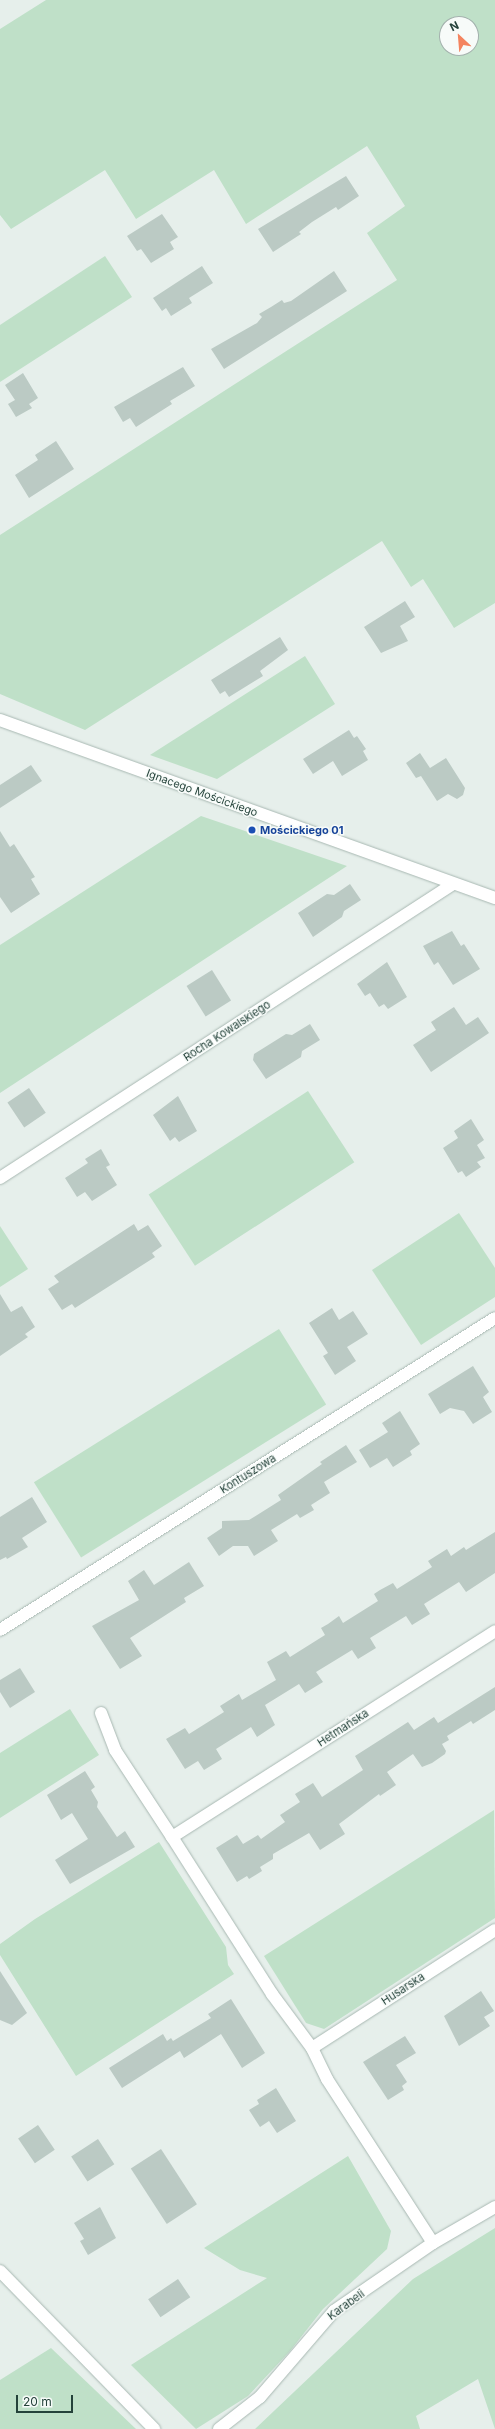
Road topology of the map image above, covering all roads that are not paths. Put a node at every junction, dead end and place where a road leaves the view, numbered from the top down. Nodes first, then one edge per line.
1 (0, 720) edge
2 (453, 884) junction
3 (495, 898) edge
4 (0, 1178) edge
5 (495, 1318) edge
6 (0, 1630) edge
7 (495, 1631) edge
8 (101, 1713) dead end
9 (172, 1837) junction
10 (495, 1930) edge
11 (312, 2048) junction
12 (495, 2207) edge
13 (433, 2244) junction
14 (0, 2271) edge
15 (154, 2429) edge
16 (219, 2429) edge

1 - 2 street, Ignacego Mościckiego
2 - 3 street, Ignacego Mościckiego
2 - 4 street, Rocha Kowalskiego
5 - 6 street, Kontuszowa
7 - 9 street, Hetmańska
8 - 9 street
9 - 11 street
10 - 11 street, Husarska
11 - 13 street
12 - 13 street, Karabeli
13 - 16 street, Karabeli
14 - 15 street

